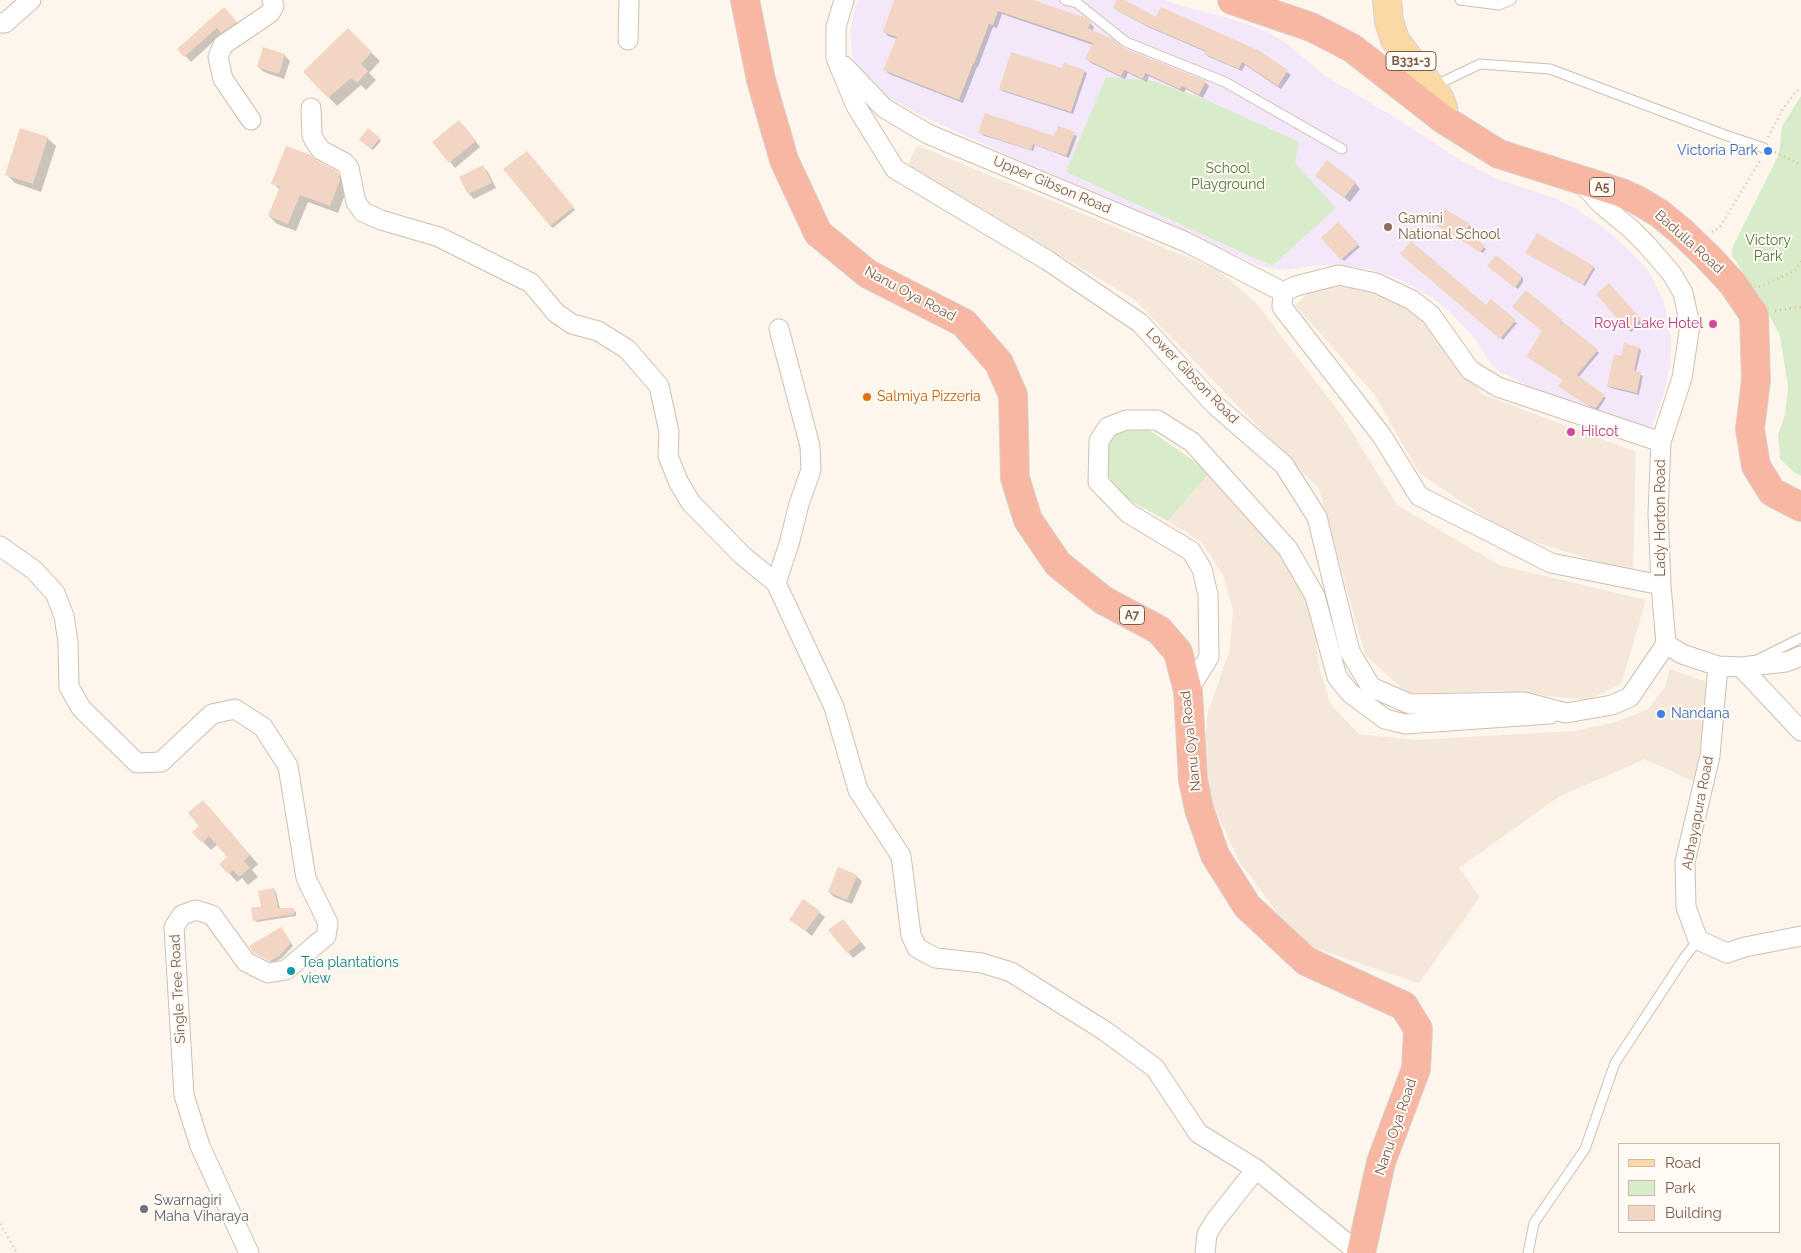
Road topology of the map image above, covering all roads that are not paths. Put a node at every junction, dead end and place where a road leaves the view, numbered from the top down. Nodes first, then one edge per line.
1 (31, 0) edge
2 (272, 0) edge
3 (629, 0) edge
4 (745, 0) edge
5 (844, 0) edge
6 (1065, 0) edge
7 (1232, 0) edge
8 (1387, 0) edge
9 (1460, 0) edge
10 (1511, 0) edge
11 (0, 23) edge
12 (628, 40) dead end
13 (836, 58) junction
14 (1432, 87) junction
15 (311, 108) dead end
16 (1444, 119) junction
17 (250, 120) dead end
18 (1342, 148) dead end
19 (1764, 148) road end
20 (1578, 179) junction
21 (1283, 292) junction
22 (779, 329) dead end
23 (1661, 442) junction
24 (1801, 507) edge
25 (0, 546) edge
26 (776, 583) junction
27 (1661, 585) junction
28 (1801, 638) edge
29 (1666, 644) junction
30 (1796, 662) edge
31 (1718, 666) junction
32 (1741, 667) junction
33 (1188, 692) junction
34 (1566, 713) junction
35 (1801, 731) edge
36 (1801, 936) edge
37 (1698, 940) junction
38 (1256, 1169) junction
39 (249, 1253) edge
40 (1205, 1253) edge
41 (1360, 1253) edge
42 (1528, 1253) edge

1 - 11 street
2 - 17 street
3 - 12 street
4 - 33 highway, Nanu Oya Road / A7
5 - 13 street
6 - 18 lane
7 - 16 highway, Badulla Road / A5
8 - 14 main road, B331-3
9 - 10 lane
13 - 21 street, Upper Gibson Road
13 - 34 street, Lower Gibson Road
14 - 16 main road, B331-3
14 - 19 lane
15 - 26 street
16 - 20 highway, Badulla Road / A5
20 - 23 street, Lady Horton Road
20 - 24 highway, Badulla Road / A5
21 - 23 street
21 - 27 street
22 - 26 street
23 - 27 street, Lady Horton Road
25 - 39 street, Single Tree Road
26 - 38 street
27 - 29 street, Lady Horton Road
28 - 32 lane
29 - 31 street
29 - 34 street, Lower Gibson Road
30 - 32 street
31 - 32 street
31 - 37 street, Abhayapura Road
32 - 35 street
33 - 34 street
33 - 41 highway, Nanu Oya Road / A7
36 - 37 street
37 - 42 lane
38 - 40 street
38 - 41 street

